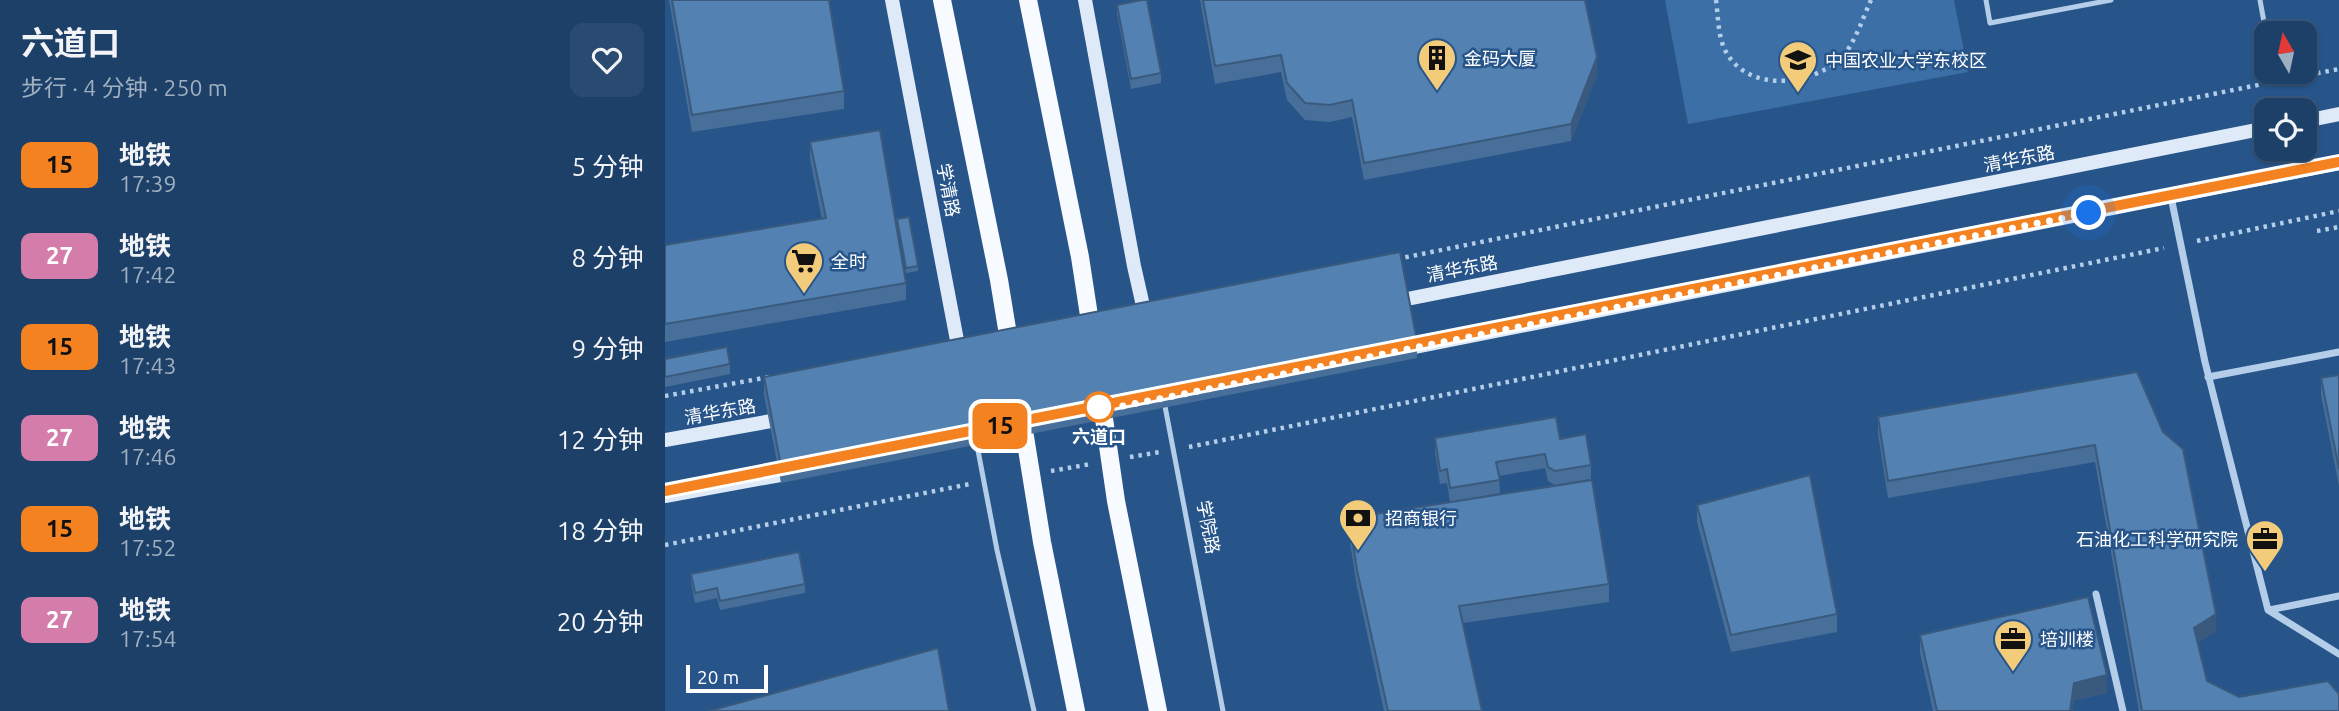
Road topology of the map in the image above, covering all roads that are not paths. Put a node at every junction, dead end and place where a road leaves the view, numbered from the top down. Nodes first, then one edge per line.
1 (892, 0) edge
2 (942, 0) edge
3 (1028, 0) edge
4 (1085, 0) edge
5 (1986, 0) edge
6 (2111, 0) edge
7 (2260, 0) edge
8 (2264, 21) edge
9 (2339, 114) edge
10 (2317, 119) edge
11 (2254, 130) edge
12 (2339, 163) edge
13 (2171, 197) junction
14 (1371, 306) edge
15 (1150, 338) edge
16 (1094, 349) edge
17 (2339, 352) edge
18 (1388, 353) edge
19 (961, 365) edge
20 (1013, 367) edge
21 (2209, 377) junction
22 (1099, 386) edge
23 (1017, 391) edge
24 (1163, 398) edge
25 (796, 417) edge
26 (975, 436) edge
27 (665, 440) edge
28 (816, 468) edge
29 (665, 496) edge
30 (2096, 594) dead end
31 (2339, 596) edge
32 (2268, 610) junction
33 (2339, 653) edge
34 (1034, 711) edge
35 (1076, 711) edge
36 (1158, 711) edge
37 (1223, 711) edge
38 (2123, 711) edge

1 - 19 main road, 学清路
2 - 20 main road, 学清路
3 - 16 main road
4 - 15 main road
5 - 6 lane
7 - 8 lane
9 - 10 main road
11 - 14 main road, 清华东路
12 - 13 main road
13 - 18 main road
13 - 21 street
17 - 21 street
21 - 32 street
22 - 36 main road
23 - 35 main road
24 - 37 lane, 学院路
25 - 27 main road, 清华东路
26 - 34 lane
28 - 29 main road
30 - 38 street
31 - 32 street
32 - 33 street

